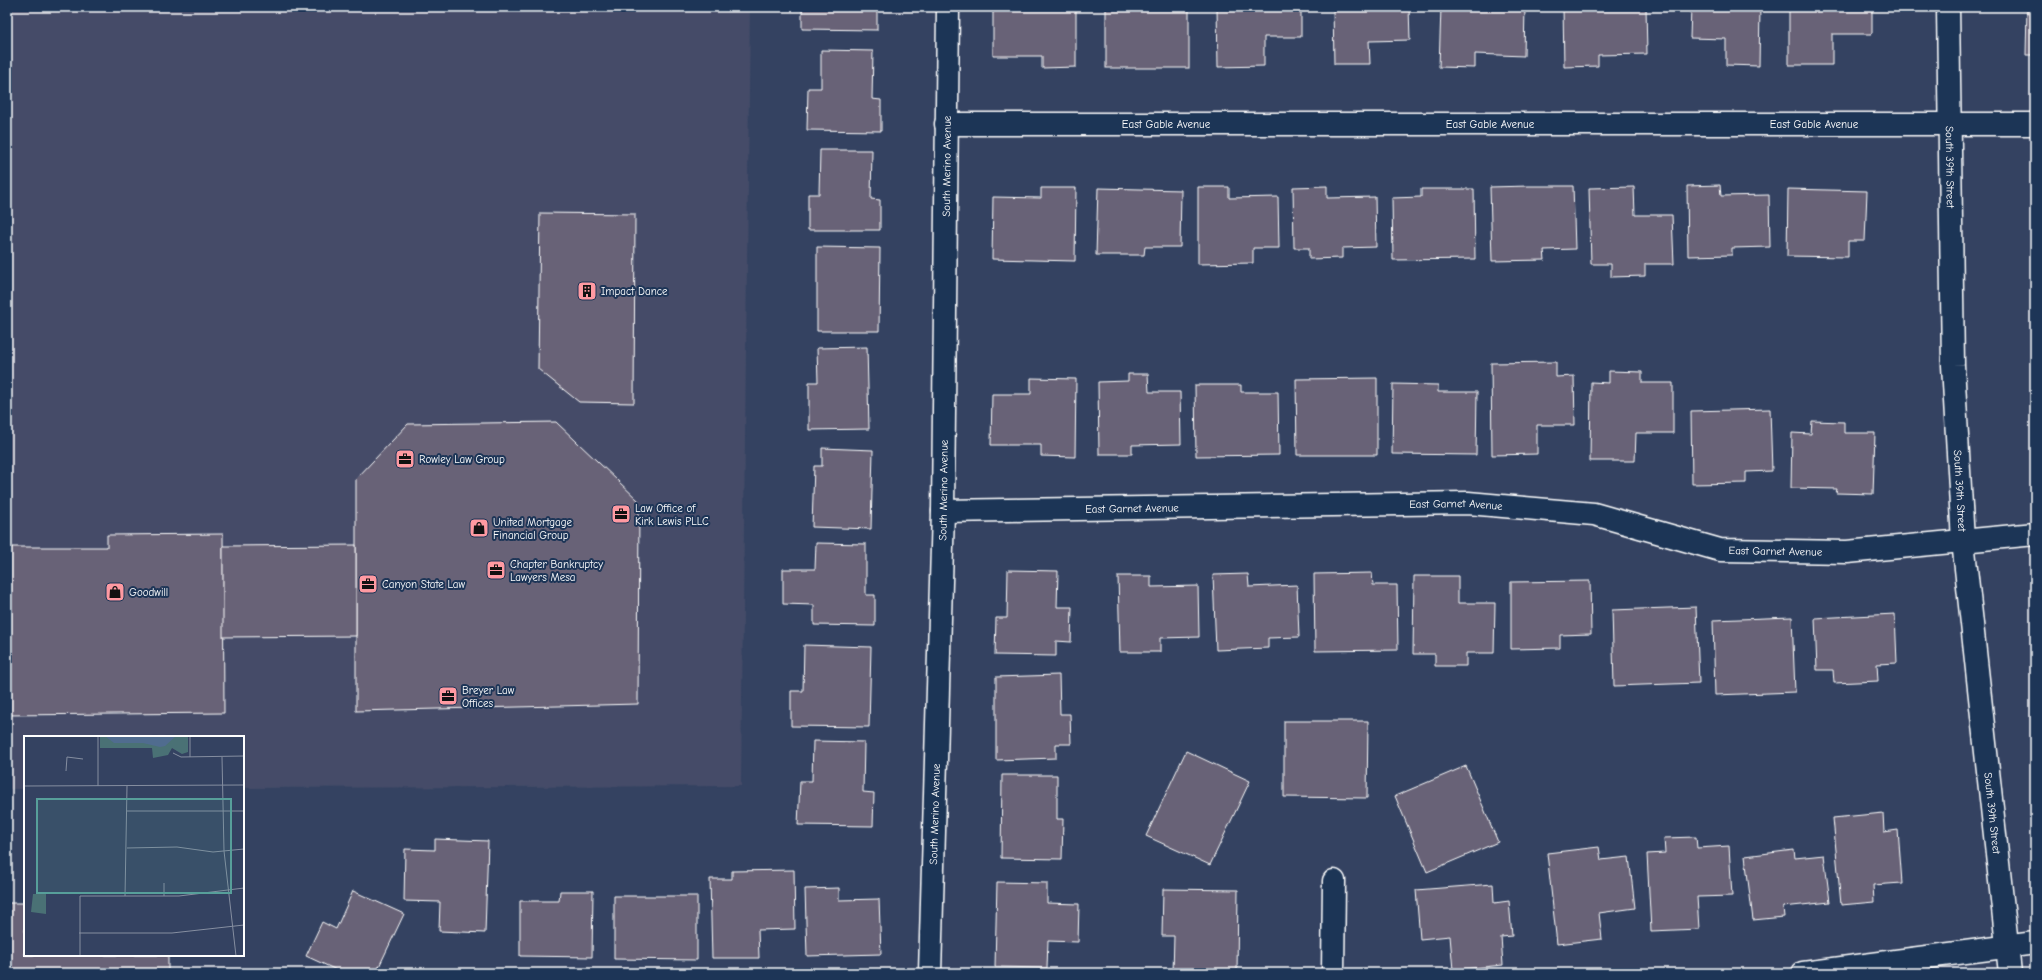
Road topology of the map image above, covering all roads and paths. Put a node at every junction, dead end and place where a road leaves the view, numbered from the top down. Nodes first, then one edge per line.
1 (948, 7) edge
2 (1948, 7) edge
3 (946, 124) junction
4 (1950, 124) junction
5 (2035, 124) edge
6 (943, 511) junction
7 (2035, 534) edge
8 (1964, 541) junction
9 (1334, 881) dead end
10 (2035, 944) edge
11 (2007, 947) junction
12 (930, 973) edge
13 (1334, 973) edge
14 (1803, 973) edge
15 (2010, 973) edge

1 - 3 street, South Merino Avenue
2 - 4 street, South 39th Street
3 - 4 street, East Gable Avenue
3 - 6 street, South Merino Avenue
4 - 5 street, East Gable Avenue
4 - 8 street, South 39th Street
6 - 8 street, East Garnet Avenue
6 - 12 street, South Merino Avenue
7 - 8 street, East Garnet Avenue
8 - 11 street, South 39th Street
9 - 13 street
10 - 11 street
11 - 14 street
11 - 15 street, South 39th Street

